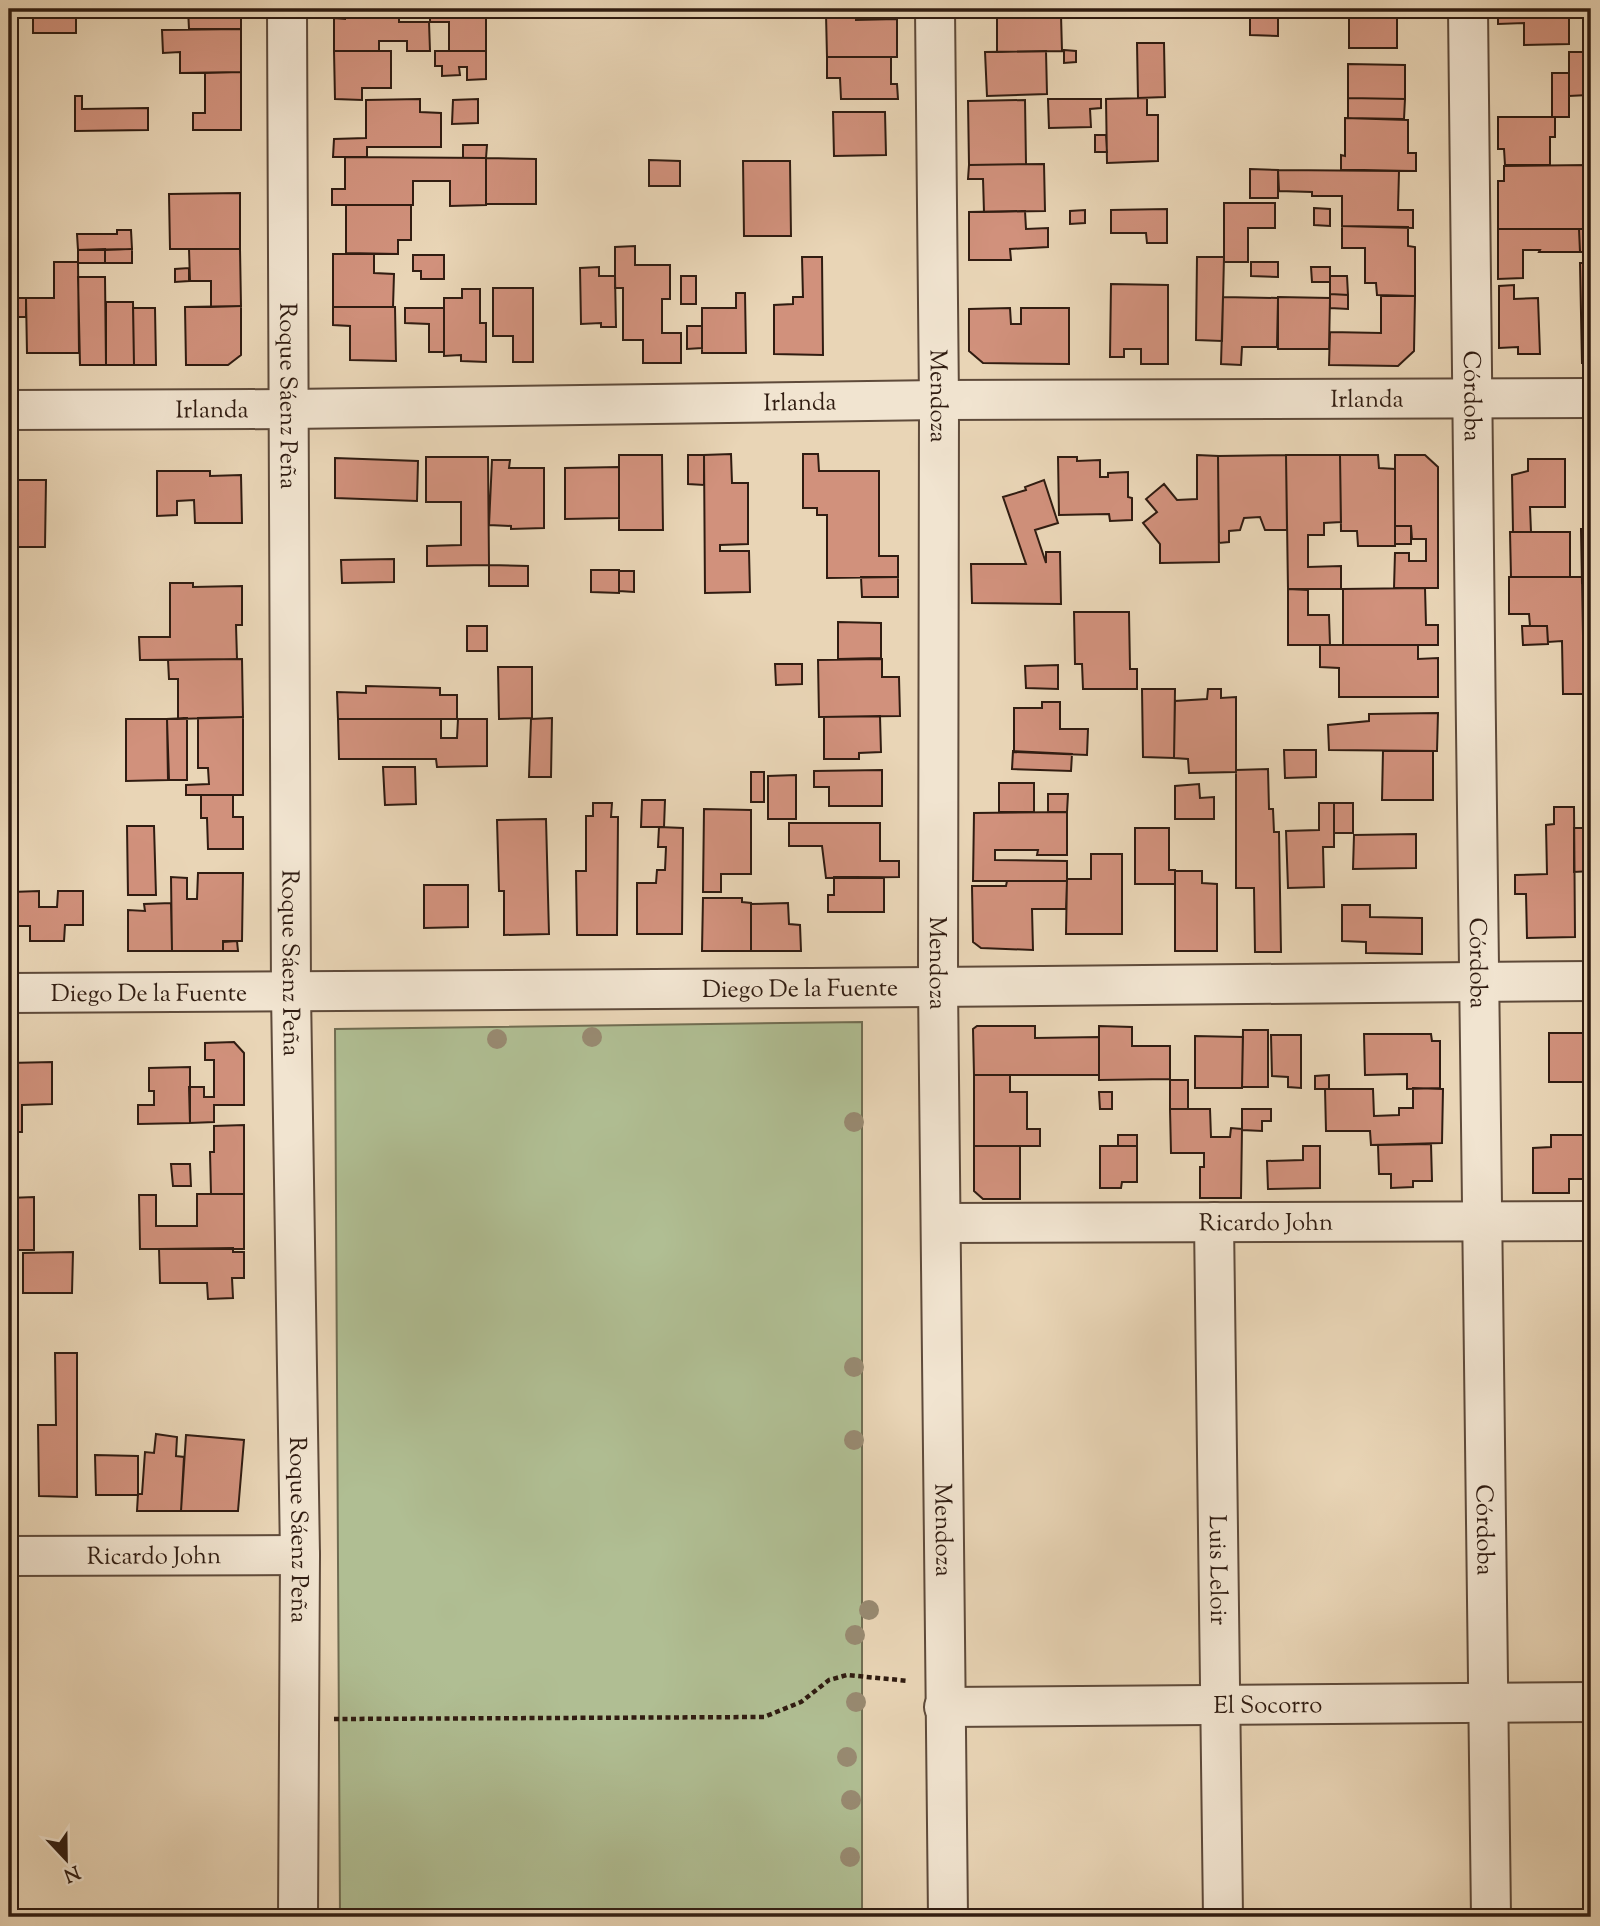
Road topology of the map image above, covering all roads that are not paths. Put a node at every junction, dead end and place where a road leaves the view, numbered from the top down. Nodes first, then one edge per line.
1 (287, 9) edge
2 (935, 9) edge
3 (1468, 9) edge
4 (1591, 398) edge
5 (1473, 399) junction
6 (939, 400) junction
7 (290, 409) junction
8 (9, 410) edge
9 (1591, 981) edge
10 (1478, 982) junction
11 (938, 985) junction
12 (9, 993) edge
13 (291, 993) junction
14 (1483, 1221) junction
15 (1591, 1221) edge
16 (1214, 1222) junction
17 (942, 1223) junction
18 (300, 1555) junction
19 (9, 1556) edge
20 (944, 1696) junction
21 (1591, 1702) edge
22 (1487, 1703) junction
23 (1219, 1705) junction
24 (298, 1917) edge
25 (948, 1917) edge
26 (1223, 1917) edge
27 (1491, 1917) edge

1 - 7 street, Roque Sáenz Peña
2 - 6 street, Mendoza
3 - 5 street, Córdoba
4 - 5 street, Irlanda
5 - 6 street, Irlanda
5 - 10 street, Córdoba
6 - 7 street, Irlanda
6 - 11 street, Mendoza
7 - 8 street, Irlanda
7 - 13 street, Roque Sáenz Peña
9 - 10 street, Diego De la Fuente
10 - 11 street, Diego De la Fuente
10 - 14 street, Córdoba
11 - 13 street, Diego De la Fuente
11 - 17 street, Mendoza
12 - 13 street, Diego De la Fuente
13 - 18 street, Roque Sáenz Peña
14 - 15 street, Ricardo John
14 - 16 street, Ricardo John
14 - 22 street, Córdoba
16 - 17 street, Ricardo John
16 - 23 street, Luis Leloir
17 - 20 street, Mendoza
18 - 19 street, Ricardo John
18 - 24 street, Roque Sáenz Peña
20 - 23 street, El Socorro
20 - 25 street, Mendoza
21 - 22 street, El Socorro
22 - 23 street, El Socorro
22 - 27 street, Córdoba
23 - 26 street, Luis Leloir

